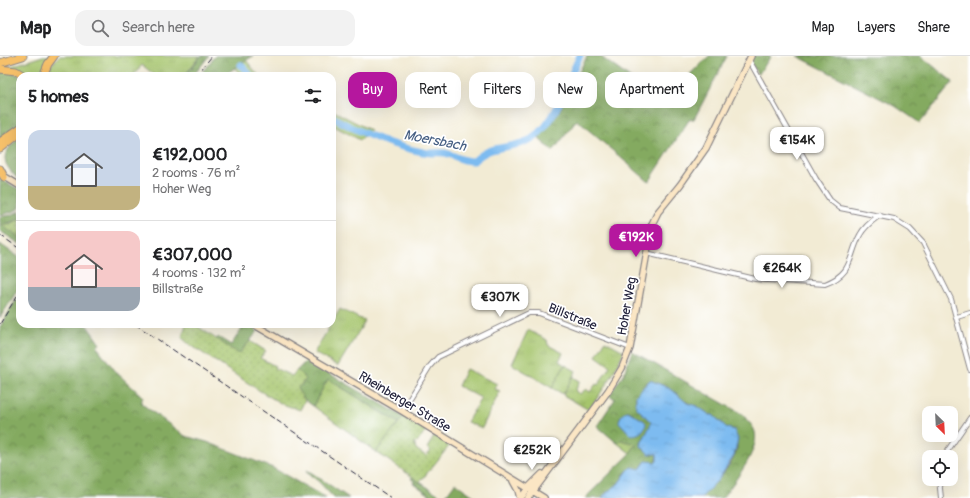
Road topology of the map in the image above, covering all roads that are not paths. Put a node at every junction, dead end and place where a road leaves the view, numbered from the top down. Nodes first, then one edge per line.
1 (23, 56) edge
2 (54, 56) edge
3 (750, 58) edge
4 (0, 63) edge
5 (0, 69) edge
6 (19, 72) edge
7 (45, 72) edge
8 (16, 131) edge
9 (16, 136) edge
10 (0, 142) edge
11 (0, 149) edge
12 (0, 169) edge
13 (2, 176) edge
14 (16, 184) edge
15 (881, 215) junction
16 (646, 252) junction
17 (970, 313) edge
18 (956, 317) junction
19 (260, 328) edge
20 (630, 348) junction
21 (970, 369) edge
22 (402, 411) junction
23 (970, 418) edge
24 (948, 450) edge
25 (511, 479) junction
26 (940, 486) edge
27 (530, 490) junction
28 (520, 498) edge
29 (528, 498) edge
30 (544, 498) edge
31 (941, 498) edge

1 - 4 highway
2 - 7 highway
3 - 15 street
3 - 16 main road, Hoher Weg
5 - 6 highway
8 - 10 highway
9 - 11 highway
12 - 13 highway
13 - 14 main road
15 - 16 street
15 - 18 street
16 - 20 main road, Hoher Weg
17 - 18 street
18 - 21 street
19 - 22 main road, Rheinberger Straße
20 - 22 street, Billstraße
20 - 27 main road, Hoher Weg
22 - 25 main road, Rheinberger Straße
23 - 24 street
25 - 27 main road, Rheinberger Straße
25 - 28 main road
26 - 31 street
27 - 28 main road
27 - 29 main road
27 - 30 main road, Rheinberger Straße

